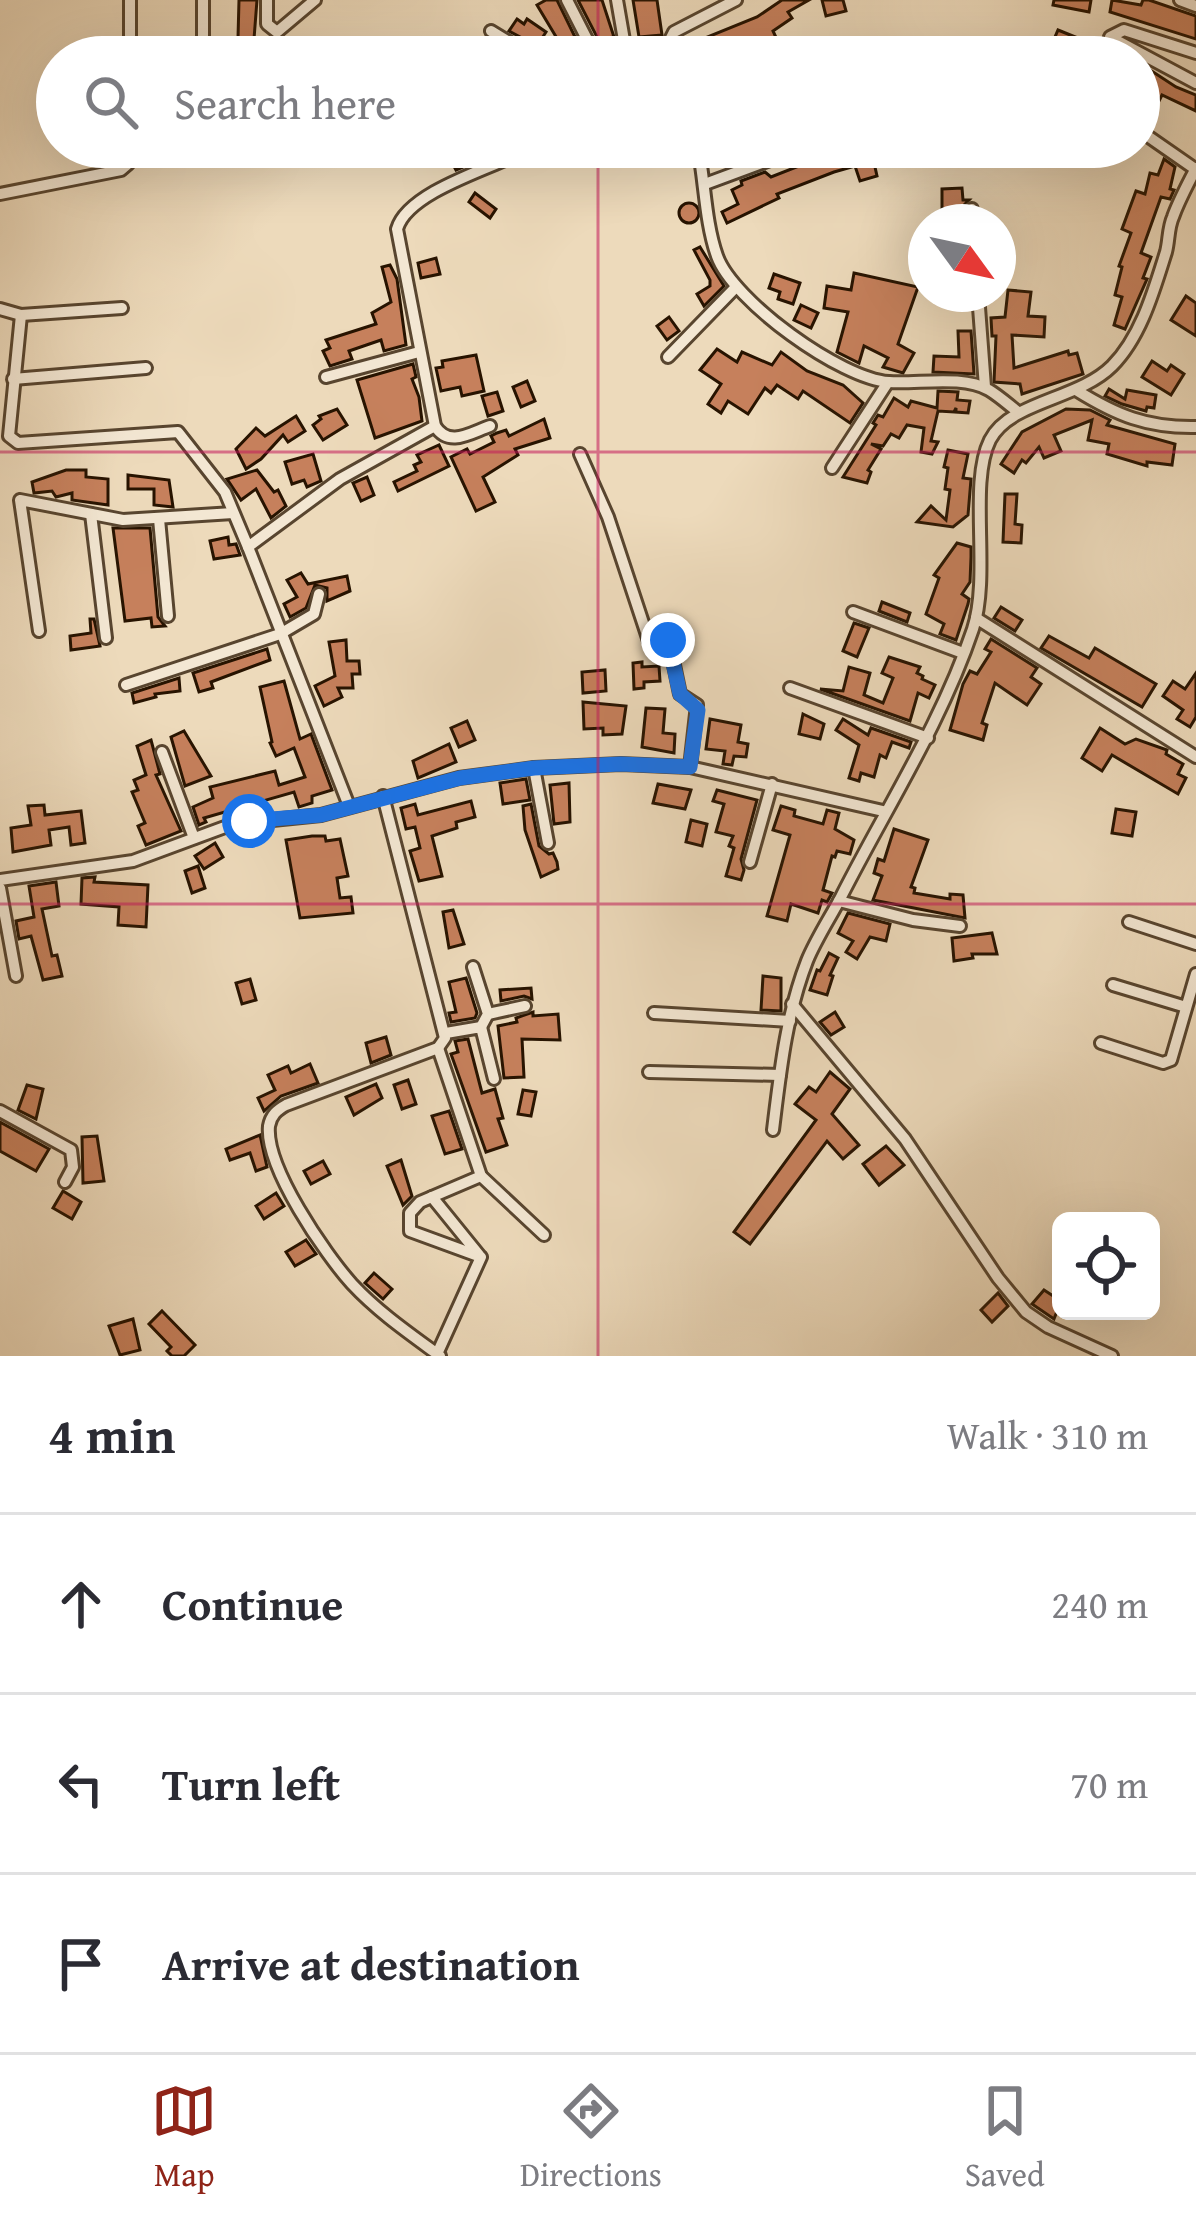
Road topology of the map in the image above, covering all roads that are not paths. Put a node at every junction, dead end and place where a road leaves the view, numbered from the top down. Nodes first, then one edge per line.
1 (130, 0) edge
2 (203, 0) edge
3 (267, 0) edge
4 (315, 0) edge
5 (567, 0) edge
6 (617, 0) edge
7 (736, 0) edge
8 (1180, 0) edge
9 (1196, 6) edge
10 (491, 31) dead end
11 (130, 36) edge
12 (203, 36) edge
13 (499, 36) edge
14 (585, 36) edge
15 (622, 36) edge
16 (674, 36) edge
17 (1112, 36) edge
18 (1145, 36) edge
19 (1160, 41) edge
20 (1196, 53) edge
21 (1160, 62) edge
22 (1195, 79) edge
23 (1160, 144) edge
24 (123, 168) edge
25 (488, 168) edge
26 (702, 168) edge
27 (748, 168) edge
28 (1196, 168) edge
29 (705, 184) junction
30 (1191, 190) edge
31 (0, 194) edge
32 (736, 287) junction
33 (122, 308) dead end
34 (0, 309) edge
35 (979, 312) edge
36 (21, 315) junction
37 (419, 352) junction
38 (668, 357) dead end
39 (146, 368) dead end
40 (326, 377) dead end
41 (14, 379) junction
42 (888, 382) junction
43 (985, 387) junction
44 (1076, 390) junction
45 (1018, 412) junction
46 (490, 425) dead end
47 (435, 426) junction
48 (1196, 427) edge
49 (580, 454) dead end
50 (832, 468) dead end
51 (233, 512) junction
52 (92, 514) junction
53 (159, 519) junction
54 (248, 547) junction
55 (320, 594) dead end
56 (853, 612) dead end
57 (168, 616) dead end
58 (976, 618) junction
59 (39, 631) dead end
60 (280, 634) junction
61 (106, 638) dead end
62 (963, 653) junction
63 (126, 685) dead end
64 (790, 688) dead end
65 (928, 737) junction
66 (162, 752) dead end
67 (1196, 757) edge
68 (690, 767) junction
69 (534, 768) junction
70 (772, 784) junction
71 (382, 796) junction
72 (349, 806) junction
73 (884, 811) junction
74 (194, 838) junction
75 (548, 843) dead end
76 (750, 862) dead end
77 (0, 884) edge
78 (839, 901) junction
79 (1129, 922) dead end
80 (961, 926) dead end
81 (1196, 944) edge
82 (473, 967) dead end
83 (1196, 974) edge
84 (16, 976) dead end
85 (1114, 985) dead end
86 (792, 1004) junction
87 (525, 1006) dead end
88 (1186, 1007) junction
89 (654, 1013) dead end
90 (488, 1014) junction
91 (790, 1021) junction
92 (481, 1028) junction
93 (446, 1033) junction
94 (1101, 1043) dead end
95 (438, 1048) junction
96 (650, 1072) dead end
97 (780, 1076) junction
98 (494, 1079) dead end
99 (0, 1111) edge
100 (772, 1130) dead end
101 (481, 1176) junction
102 (65, 1182) dead end
103 (432, 1197) junction
104 (544, 1235) dead end
105 (481, 1257) junction
106 (439, 1355) edge
107 (1112, 1356) edge

1 - 11 street
2 - 12 street
3 - 4 street
5 - 14 street
6 - 15 street
7 - 16 street
8 - 9 street
10 - 13 street
17 - 18 street
19 - 20 street
21 - 22 street
23 - 28 street
24 - 31 street
25 - 37 street
26 - 29 street
27 - 29 street
28 - 30 street
29 - 32 street
30 - 44 street
32 - 38 street
32 - 42 street
33 - 36 street
34 - 36 street
35 - 43 street
36 - 41 street
37 - 40 street
37 - 47 street
39 - 41 street
41 - 51 street
42 - 43 street
42 - 50 street
43 - 45 street
44 - 45 street
44 - 48 street
45 - 58 street
46 - 47 street
47 - 54 street
49 - 68 street
51 - 53 street
51 - 54 street
52 - 53 street
52 - 59 street
52 - 61 street
53 - 57 street
54 - 60 street
55 - 60 street
56 - 62 street
58 - 62 street
58 - 67 street
60 - 63 street
60 - 72 street
62 - 65 street
64 - 65 street
65 - 73 street
66 - 74 street
68 - 69 street
68 - 70 street
69 - 71 street
69 - 75 street
70 - 73 street
70 - 76 street
71 - 72 street
71 - 93 street
72 - 74 street
73 - 78 street
74 - 77 street
77 - 84 street
78 - 80 street
78 - 86 street
79 - 81 street
82 - 90 street
83 - 88 street
85 - 88 street
86 - 91 street
86 - 107 street
87 - 90 street
88 - 94 street
89 - 91 street
90 - 92 street
91 - 97 street
92 - 93 street
92 - 98 street
93 - 95 street
95 - 101 street
95 - 106 street
96 - 97 street
97 - 100 street
99 - 102 street
101 - 103 street
101 - 104 street
103 - 105 street
103 - 105 street
105 - 106 street

